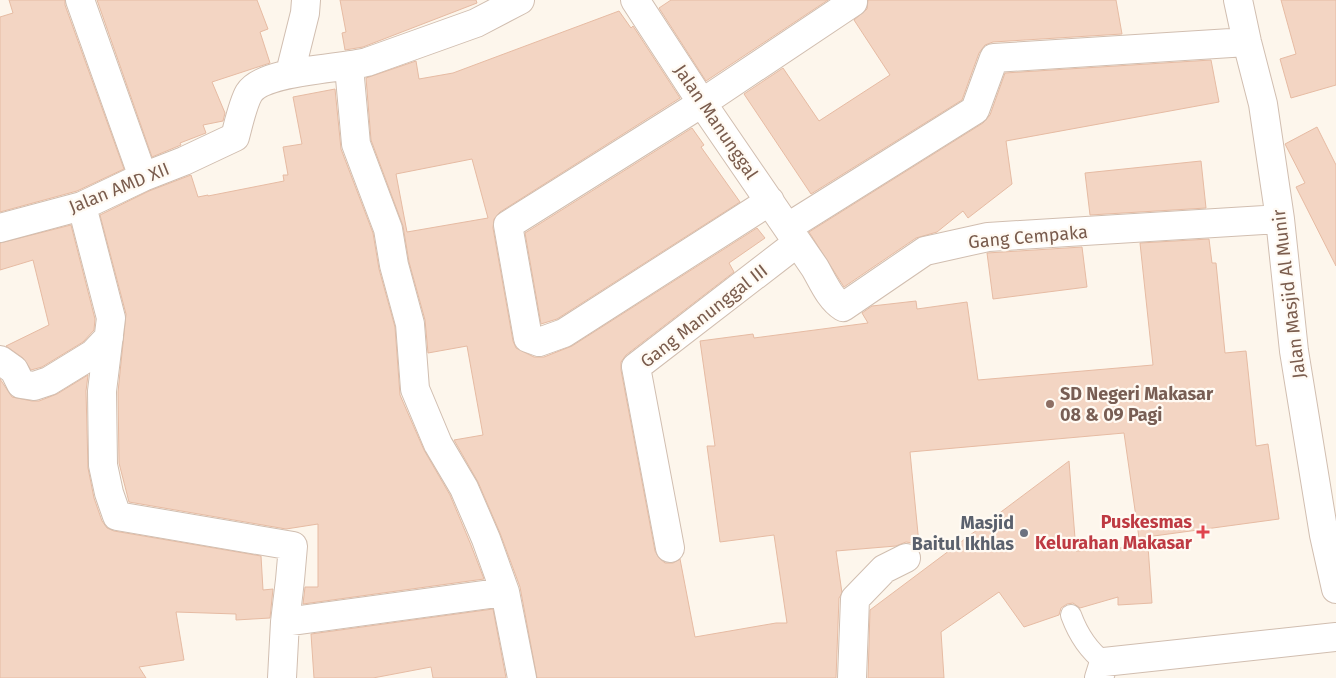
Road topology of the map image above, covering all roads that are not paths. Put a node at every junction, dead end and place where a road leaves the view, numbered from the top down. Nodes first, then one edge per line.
1 (80, 0) edge
2 (306, 0) edge
3 (520, 0) edge
4 (635, 0) edge
5 (1238, 0) edge
6 (853, 2) dead end
7 (1247, 42) junction
8 (349, 66) junction
9 (290, 73) junction
10 (702, 103) junction
11 (143, 177) junction
12 (770, 201) junction
13 (82, 206) junction
14 (1280, 219) junction
15 (0, 228) edge
16 (793, 235) junction
17 (109, 337) junction
18 (0, 360) edge
19 (1330, 531) edge
20 (670, 548) dead end
21 (906, 558) dead end
22 (1336, 589) edge
23 (505, 592) junction
24 (1071, 615) dead end
25 (285, 622) junction
26 (1336, 638) edge
27 (1101, 670) edge
28 (282, 678) edge
29 (522, 678) edge
30 (852, 678) edge

1 - 11 street
2 - 9 street
3 - 8 street
4 - 10 street, Jalan Manunggal
5 - 7 street, Jalan Masjid Al Munir
6 - 10 street
7 - 14 street, Jalan Masjid Al Munir
7 - 16 street
8 - 9 street
8 - 23 street
9 - 11 street, Jalan AMD XII
10 - 12 street, Jalan Manunggal
10 - 12 street
11 - 13 street, Jalan AMD XII
12 - 16 street, Jalan Manunggal
13 - 15 street, Jalan AMD XII
13 - 17 street
14 - 16 street, Gang Cempaka
14 - 19 street, Jalan Masjid Al Munir
16 - 20 street, Gang Manunggal III
17 - 18 street
17 - 25 street
19 - 22 street, Jalan Masjid Al Munir
21 - 30 street
23 - 25 street
23 - 29 street
24 - 27 lane
25 - 28 street
26 - 27 street

